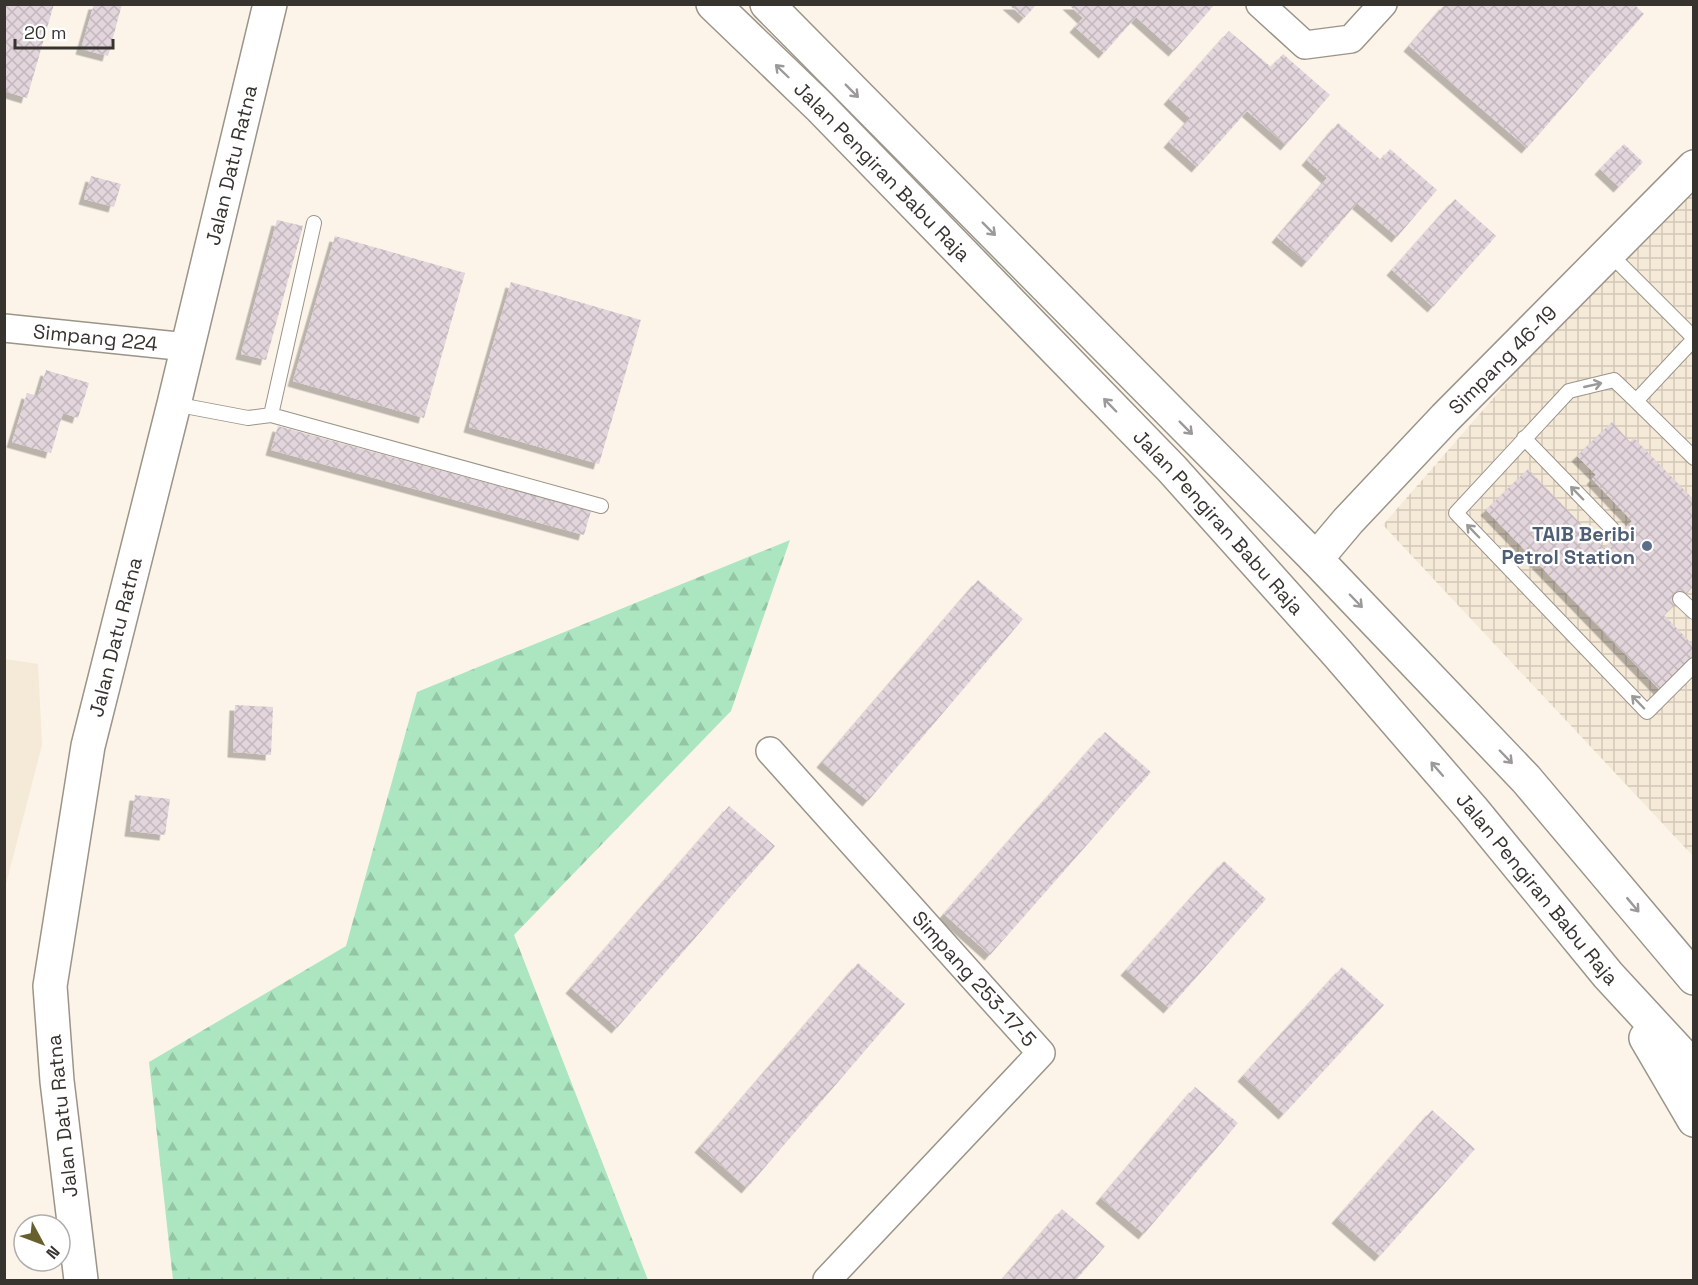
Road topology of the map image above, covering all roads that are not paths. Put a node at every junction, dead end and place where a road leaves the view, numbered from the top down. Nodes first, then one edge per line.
1 (270, 4) edge
2 (713, 4) edge
3 (767, 4) edge
4 (1260, 4) edge
5 (1383, 4) edge
6 (1694, 167) edge
7 (314, 223) dead end
8 (1608, 252) junction
9 (4, 328) edge
10 (1694, 339) edge
11 (187, 347) junction
12 (1636, 400) junction
13 (174, 404) junction
14 (271, 415) junction
15 (1524, 438) junction
16 (1694, 458) edge
17 (602, 506) dead end
18 (1618, 535) dead end
19 (1316, 559) junction
20 (1680, 599) dead end
21 (1694, 612) edge
22 (1694, 665) edge
23 (770, 751) dead end
24 (1660, 937) junction
25 (1694, 961) edge
26 (1608, 975) junction
27 (1694, 978) edge
28 (1694, 1068) edge
29 (1694, 1119) edge
30 (81, 1281) edge
31 (826, 1281) edge

1 - 11 main road, Jalan Datu Ratna
26 -> 2 main road, Jalan Pengiran Babu Raja
3 -> 19 main road, Jalan Pengiran Babu Raja
4 - 5 street
6 - 8 main road, Simpang 46-19
7 - 14 lane
8 - 10 lane
8 - 19 main road, Simpang 46-19
9 - 11 street, Simpang 224
10 - 12 lane
11 - 13 main road, Jalan Datu Ratna
15 -> 12 lane
12 - 16 lane
13 - 14 lane
13 - 30 main road, Jalan Datu Ratna
14 - 17 lane
18 -> 15 lane
22 -> 15 lane
19 -> 24 main road, Jalan Pengiran Babu Raja
20 - 21 lane
23 - 31 street, Simpang 253-17-5
24 - 25 main road
24 - 27 main road, Jalan Pengiran Babu Raja
26 - 28 main road, Jalan Pengiran Babu Raja
26 - 29 main road

